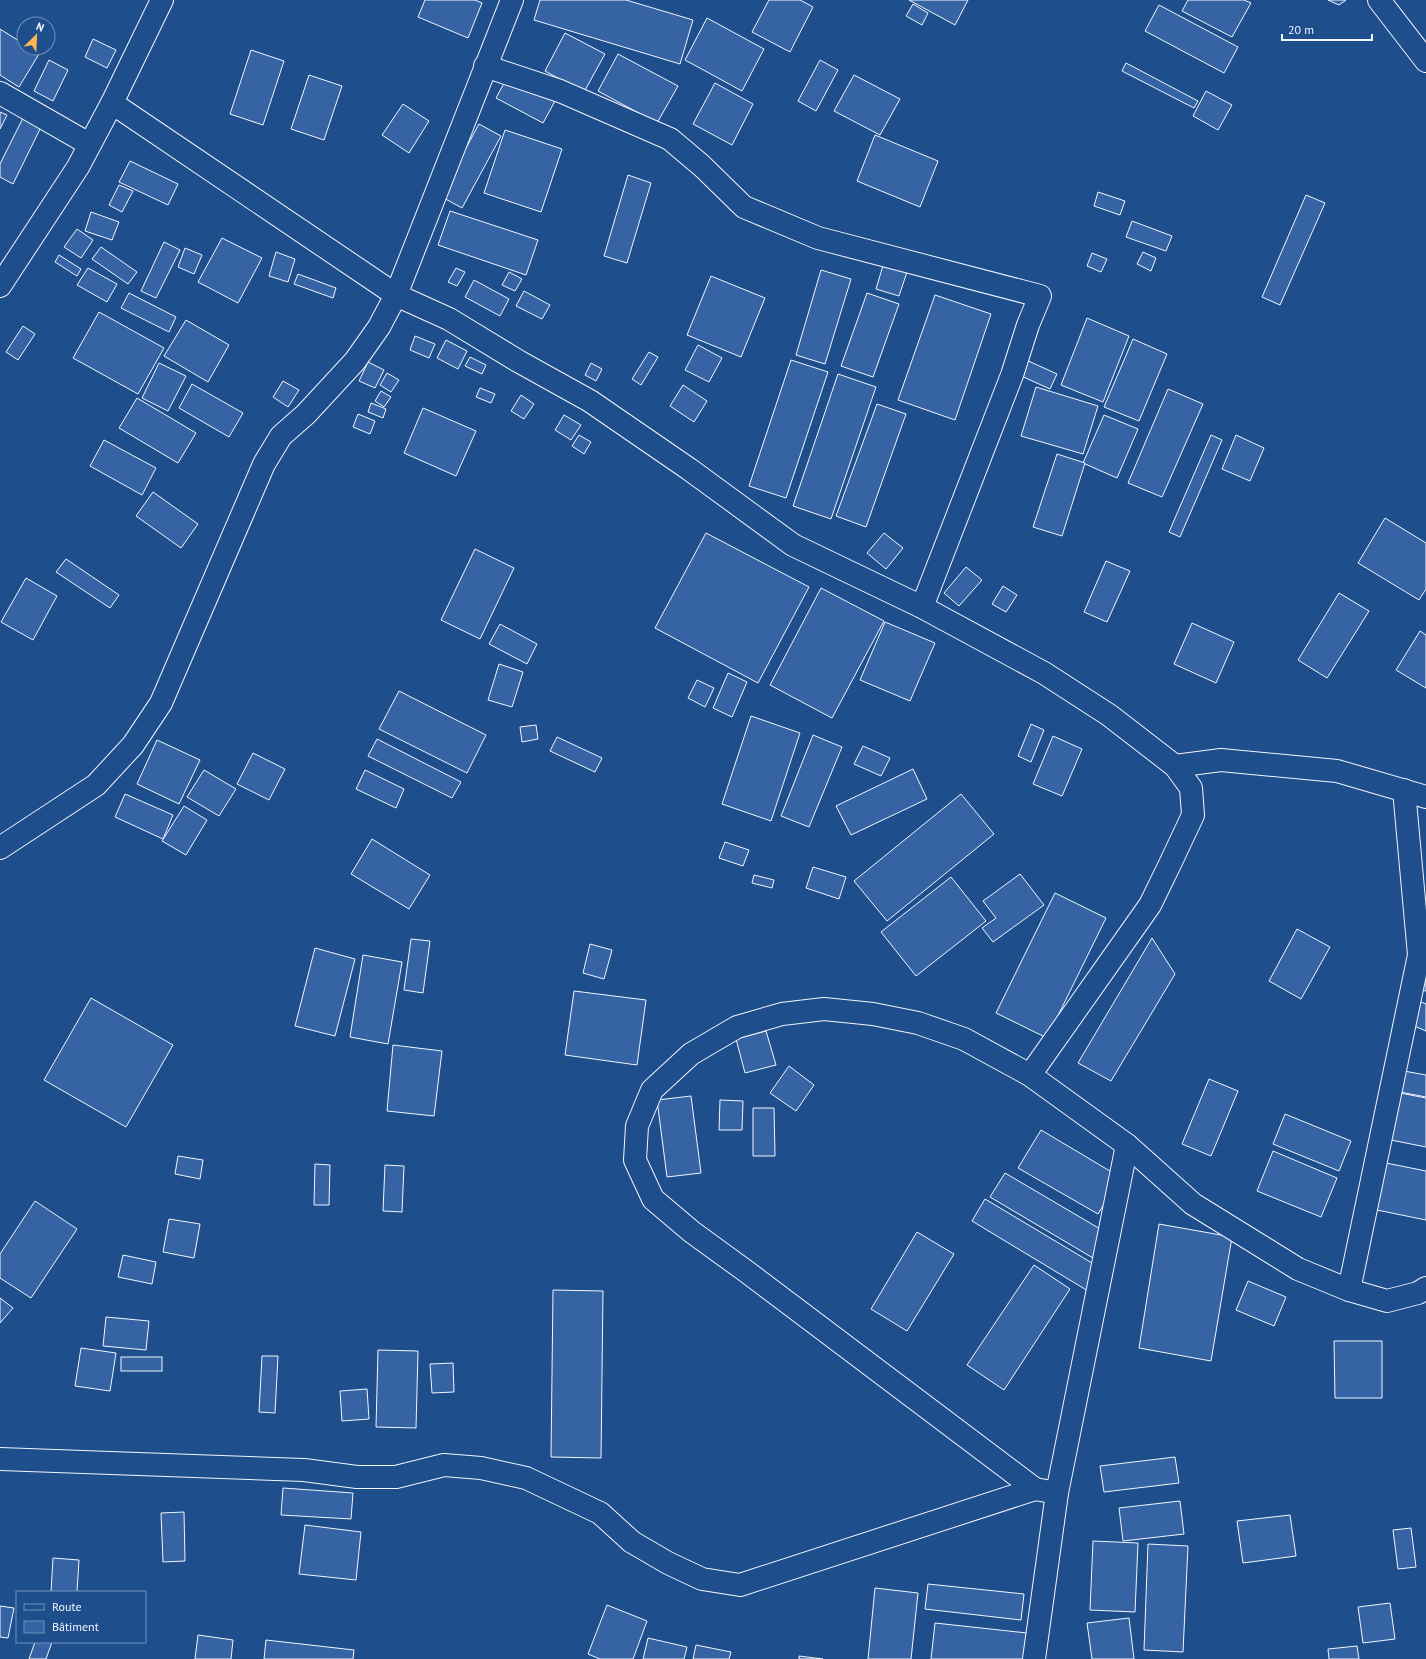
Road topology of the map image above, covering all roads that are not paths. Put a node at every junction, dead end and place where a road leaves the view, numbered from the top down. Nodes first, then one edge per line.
1 (162, 0) edge
2 (512, 0) edge
3 (1379, 0) edge
4 (1426, 61) edge
5 (485, 66) junction
6 (0, 93) edge
7 (112, 103) junction
8 (89, 144) junction
9 (0, 286) edge
10 (396, 294) junction
11 (922, 607) junction
12 (1176, 766) junction
13 (1404, 790) junction
14 (1426, 797) edge
15 (0, 848) edge
16 (1030, 1075) junction
17 (1127, 1145) junction
18 (1426, 1288) edge
19 (1349, 1290) junction
20 (0, 1459) edge
21 (1035, 1489) junction
22 (1057, 1493) junction
23 (1034, 1659) edge

1 - 7 street
2 - 5 street
3 - 4 street
5 - 10 street
5 - 11 street
6 - 8 street
7 - 8 street
7 - 10 street
8 - 9 street
10 - 11 street
10 - 15 street
11 - 12 street
12 - 13 street
12 - 16 street
13 - 14 street
13 - 19 street
16 - 17 street
16 - 21 street
17 - 19 street
17 - 22 street
18 - 19 street
20 - 21 street
21 - 22 street
22 - 23 street

